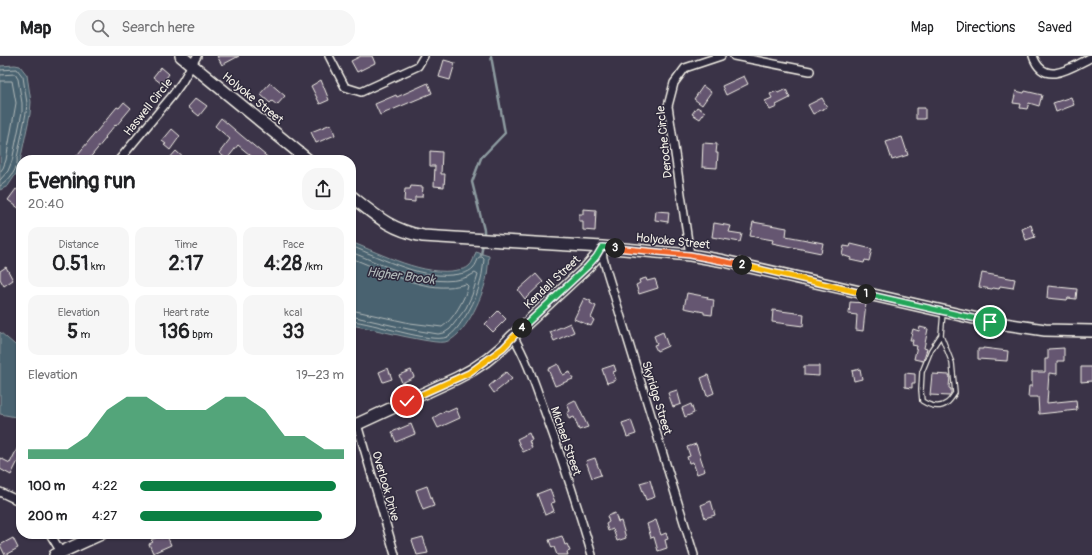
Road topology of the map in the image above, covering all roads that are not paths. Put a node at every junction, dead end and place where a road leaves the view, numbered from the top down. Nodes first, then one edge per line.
1 (180, 56) edge
2 (329, 56) edge
3 (424, 56) edge
4 (721, 56) edge
5 (734, 56) edge
6 (1033, 56) edge
7 (1092, 57) edge
8 (194, 60) edge
9 (810, 71) dead end
10 (123, 155) edge
11 (302, 155) edge
12 (356, 200) edge
13 (602, 247) junction
14 (690, 255) junction
15 (943, 312) junction
16 (1092, 331) edge
17 (941, 335) junction
18 (513, 336) junction
19 (356, 424) edge
20 (356, 431) edge
21 (0, 493) edge
22 (16, 500) edge
23 (52, 539) edge
24 (90, 539) edge
25 (58, 554) edge
26 (395, 555) edge
27 (592, 555) edge
28 (694, 555) edge

1 - 8 main road, Holyoke Street
2 - 3 street
4 - 14 street, Deroche Circle
5 - 9 street
6 - 7 street
8 - 10 street, Haswell Circle
8 - 11 main road, Holyoke Street
12 - 13 main road, Holyoke Street
13 - 14 main road, Holyoke Street
13 - 18 main road, Kendall Street
13 - 28 street, Skyridge Street
14 - 15 main road, Holyoke Street
15 - 16 main road, Holyoke Street
15 - 17 lane
17 - 17 lane
18 - 19 main road, Kendall Street
18 - 27 street, Michael Street
20 - 26 street, Overlook Drive
21 - 22 street
23 - 25 street
24 - 25 main road

